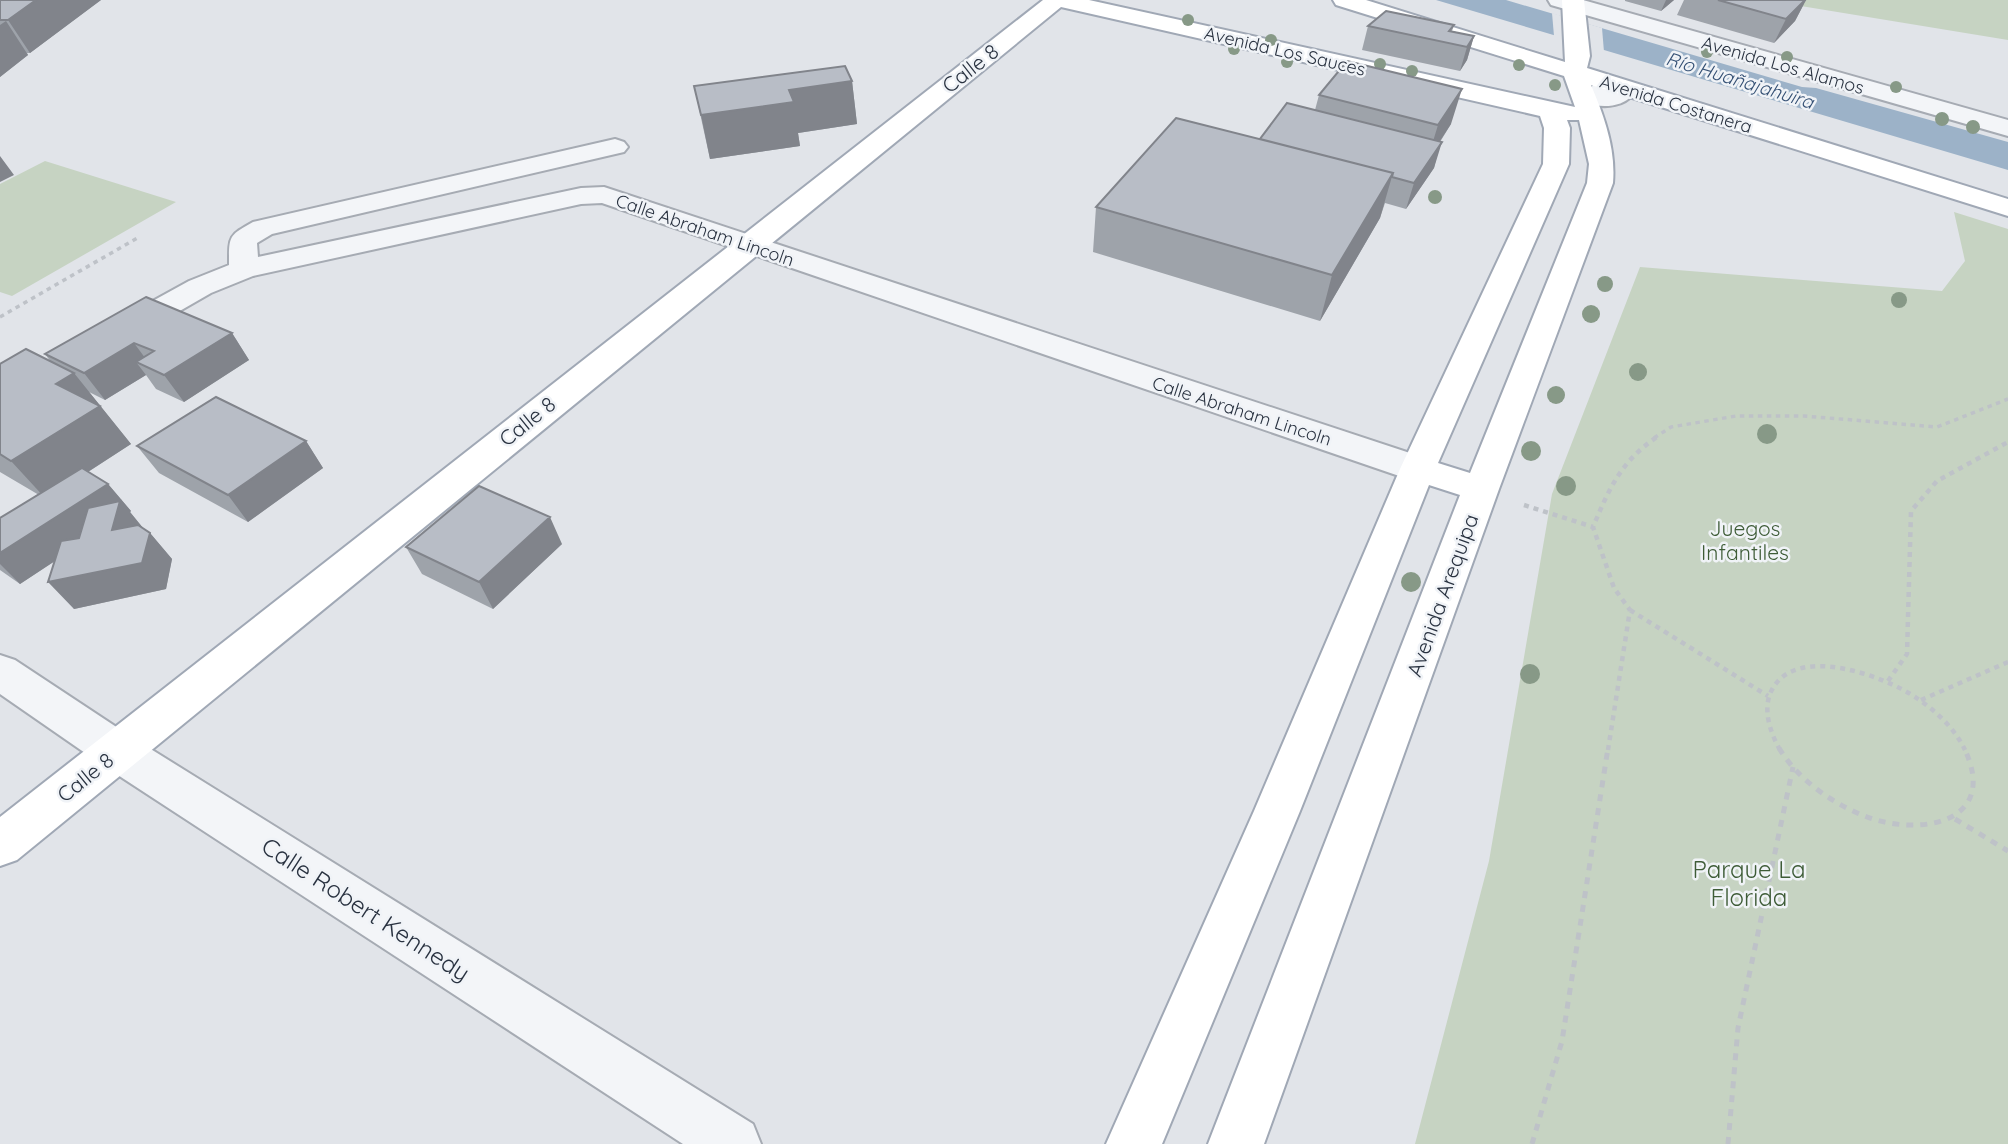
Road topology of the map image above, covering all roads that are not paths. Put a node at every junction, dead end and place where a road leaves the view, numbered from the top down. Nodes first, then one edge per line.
1 (1058, 0) edge
2 (1344, 0) edge
3 (1397, 0) edge
4 (1573, 28) edge
5 (1667, 100) junction
6 (1597, 108) junction
7 (1551, 111) junction
8 (2008, 128) edge
9 (615, 147) dead end
10 (2008, 189) edge
11 (2008, 208) edge
12 (747, 245) junction
13 (243, 269) junction
14 (94, 347) edge
15 (1418, 469) junction
16 (1481, 489) junction
17 (0, 672) edge
18 (117, 751) junction
19 (0, 845) edge
20 (733, 1144) edge
21 (1134, 1144) edge
22 (1236, 1144) edge

1 - 7 main road, Avenida Los Sauces
1 - 12 main road, Calle 8
2 - 4 main road, Avenida Costanera
3 - 4 main road, Avenida Costanera
4 - 5 main road, Avenida Costanera
4 - 6 main road, Avenida Arequipa
4 - 8 street, Avenida Los Alamos
4 - 10 main road, Avenida Costanera
5 - 6 main road
5 - 11 main road, Avenida Costanera
6 - 7 main road, Avenida Los Sauces
6 - 16 main road, Avenida Arequipa
7 - 15 main road
9 - 13 street
12 - 13 street, Calle Abraham Lincoln
12 - 15 street, Calle Abraham Lincoln
12 - 18 main road, Calle 8
13 - 14 street, Calle Abraham Lincoln
15 - 16 main road
15 - 21 main road
16 - 22 main road, Avenida Arequipa
17 - 18 street, Calle Robert Kennedy
18 - 19 main road, Calle 8
18 - 20 street, Calle Robert Kennedy

